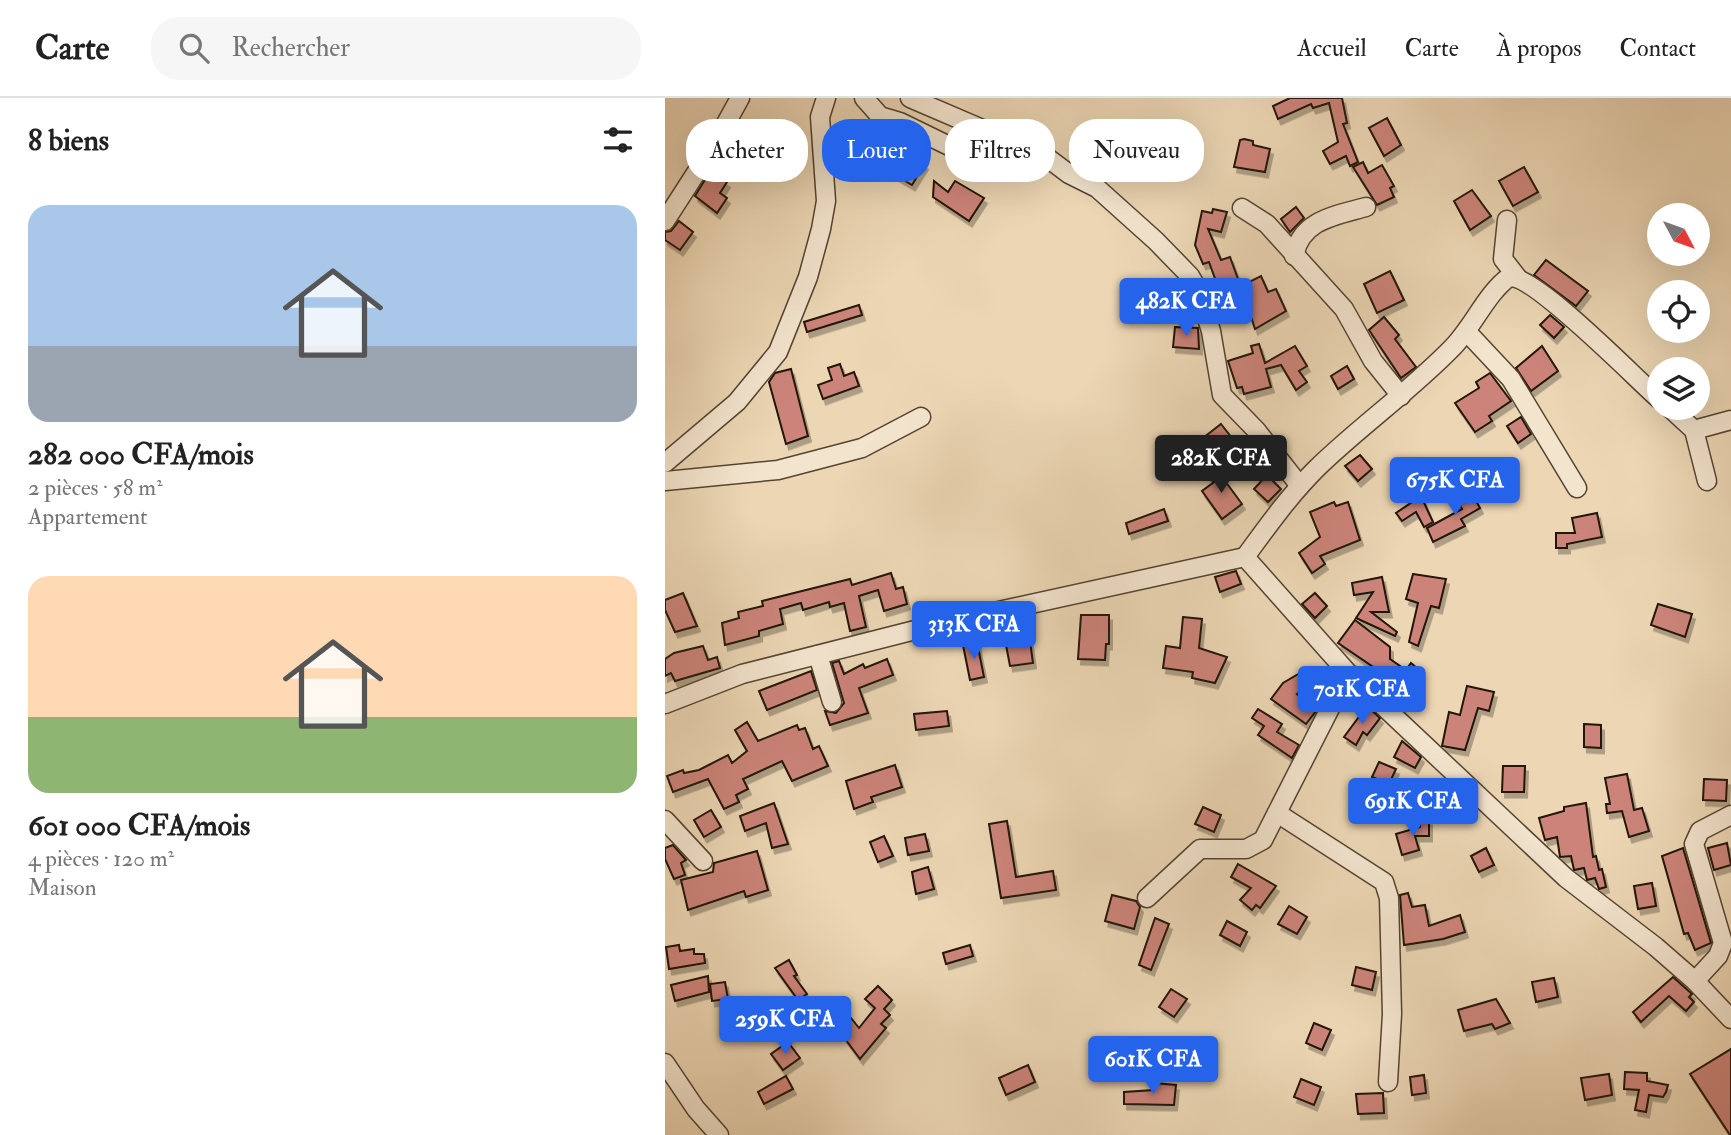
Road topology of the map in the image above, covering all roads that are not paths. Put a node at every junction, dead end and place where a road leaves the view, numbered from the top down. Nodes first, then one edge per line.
1 (740, 98) edge
2 (826, 98) edge
3 (865, 98) edge
4 (910, 98) edge
5 (945, 144) edge
6 (1366, 207) dead end
7 (1242, 208) dead end
8 (665, 220) edge
9 (1507, 220) dead end
10 (1294, 256) junction
11 (1517, 276) junction
12 (1467, 332) junction
13 (1647, 388) edge
14 (1401, 396) junction
15 (921, 417) dead end
16 (1683, 420) edge
17 (1731, 421) edge
18 (1694, 430) junction
19 (665, 463) edge
20 (665, 481) edge
21 (1707, 481) dead end
22 (1300, 486) junction
23 (1577, 488) dead end
24 (1245, 557) junction
25 (817, 655) junction
26 (1348, 673) junction
27 (832, 702) dead end
28 (665, 704) edge
29 (1277, 813) junction
30 (1731, 815) edge
31 (665, 820) edge
32 (703, 861) dead end
33 (1147, 898) dead end
34 (1695, 981) junction
35 (1731, 1019) edge
36 (665, 1063) edge
37 (1388, 1082) dead end
38 (719, 1135) edge

1 - 8 street
2 - 19 street
3 - 5 street
4 - 22 street
6 - 10 street
7 - 10 street
9 - 11 street
10 - 14 street
11 - 12 street
11 - 13 street
12 - 14 street
12 - 23 street
14 - 22 street
15 - 20 street
16 - 18 street
17 - 18 street
18 - 21 street
22 - 24 street
24 - 25 street
24 - 26 street
25 - 27 street
25 - 28 street
26 - 29 street
26 - 34 street
29 - 33 street
29 - 37 street
30 - 34 street
31 - 32 street
34 - 35 street
36 - 38 street

